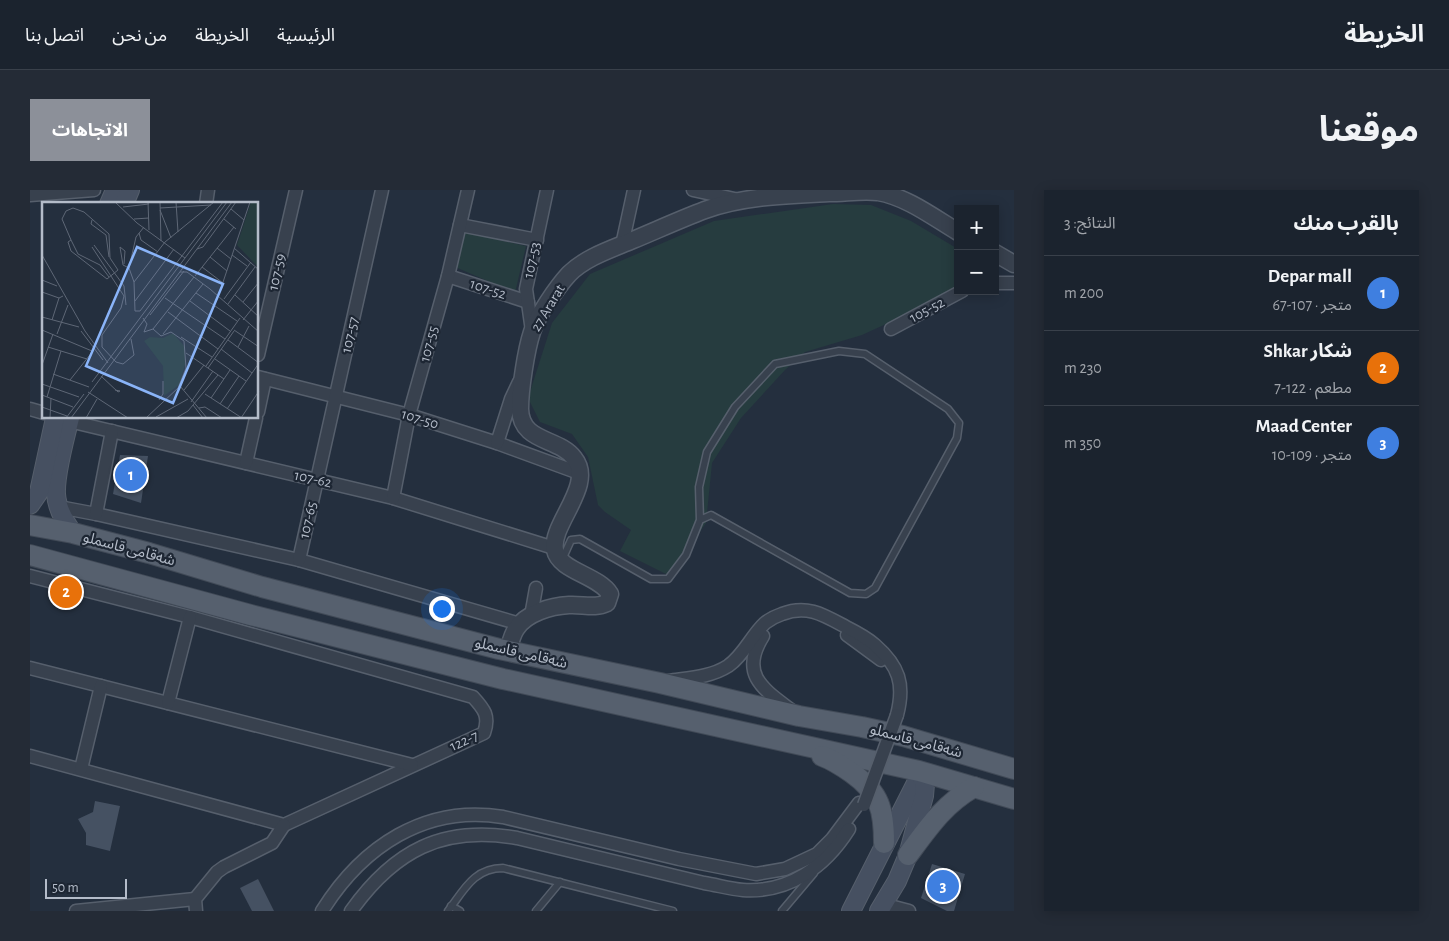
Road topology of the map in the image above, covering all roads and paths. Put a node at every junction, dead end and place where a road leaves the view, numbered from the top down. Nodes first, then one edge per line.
1 (94, 190) edge
2 (115, 190) edge
3 (130, 190) edge
4 (296, 190) edge
5 (382, 190) edge
6 (468, 190) edge
7 (547, 190) edge
8 (634, 190) edge
9 (693, 190) edge
10 (876, 191) edge
11 (897, 193) edge
12 (30, 195) edge
13 (745, 201) junction
14 (110, 202) edge
15 (125, 202) edge
16 (460, 225) junction
17 (954, 229) edge
18 (536, 240) junction
19 (622, 245) junction
20 (999, 255) edge
21 (1014, 264) edge
22 (448, 276) junction
23 (999, 282) edge
24 (1014, 283) edge
25 (955, 295) edge
26 (528, 302) junction
27 (891, 329) dead end
28 (532, 331) junction
29 (259, 351) edge
30 (523, 375) junction
31 (261, 378) edge
32 (336, 396) junction
33 (259, 401) edge
34 (410, 415) junction
35 (65, 419) edge
36 (256, 419) edge
37 (112, 431) junction
38 (496, 443) junction
39 (246, 462) junction
40 (579, 473) junction
41 (317, 480) junction
42 (393, 498) junction
43 (30, 505) edge
44 (59, 507) junction
45 (96, 514) junction
46 (700, 520) junction
47 (30, 525) edge
48 (73, 533) junction
49 (128, 548) junction
50 (149, 553) junction
51 (30, 555) edge
52 (558, 555) junction
53 (299, 560) junction
54 (30, 576) edge
55 (118, 578) junction
56 (142, 584) junction
57 (536, 588) dead end
58 (190, 617) junction
59 (526, 620) junction
60 (508, 651) junction
61 (30, 668) edge
62 (660, 683) junction
63 (101, 686) junction
64 (168, 703) junction
65 (894, 714) junction
66 (799, 716) junction
67 (903, 736) junction
68 (792, 743) junction
69 (30, 756) edge
70 (971, 756) junction
71 (991, 763) junction
72 (412, 765) junction
73 (81, 769) junction
74 (1014, 769) edge
75 (919, 771) junction
76 (966, 785) junction
77 (1014, 799) edge
78 (861, 804) junction
79 (284, 825) junction
80 (550, 828) junction
81 (589, 837) junction
82 (884, 843) junction
83 (544, 844) junction
84 (581, 853) junction
85 (908, 854) junction
86 (824, 861) junction
87 (560, 882) junction
88 (196, 905) edge
89 (887, 905) edge
90 (449, 909) edge
91 (76, 911) edge
92 (322, 911) edge
93 (351, 911) edge
94 (460, 911) edge
95 (536, 911) edge
96 (674, 911) edge
97 (782, 911) edge
98 (851, 911) edge
99 (909, 911) edge

1 - 12 street
2 - 14 main road
3 - 15 main road
4 - 29 street, 107-59
5 - 32 street, 107-57
6 - 16 street, 107-55
7 - 18 street, 107-53
8 - 19 street
9 - 13 street
10 - 11 street, 27 Ararat
10 - 13 street, 27 Ararat
11 - 17 street, 27 Ararat
13 - 19 street, 27 Ararat
16 - 18 street
16 - 22 street, 107-55
18 - 26 street, 107-53
19 - 28 street, 27 Ararat
20 - 21 street
22 - 26 street, 107-52
22 - 34 street, 107-55
23 - 24 street
25 - 27 street, 105-52
26 - 28 street, 107-53
28 - 30 street, 27 Ararat
30 - 38 street
30 - 40 street, 27 Ararat
31 - 32 street, 107-50
31 - 33 street
32 - 34 street, 107-50
32 - 41 street, 107-57
34 - 38 street, 107-50
34 - 42 street, 107-55
35 - 37 street, 107-62
35 - 43 main road
35 - 44 main road
36 - 39 street
37 - 39 street, 107-62
37 - 45 street
38 - 40 street, 107-50
39 - 41 street, 107-62
40 - 52 street
41 - 42 street, 107-62
41 - 53 street, 107-65
42 - 52 street, 107-62
44 - 45 street
44 - 48 main road
45 - 53 street
46 - 46 lane
46 - 52 lane
47 - 48 main road, شەقامی قاسملو
48 - 49 main road, شەقامی قاسملو
49 - 50 main road, شەقامی قاسملو
49 - 55 main road
50 - 56 main road
50 - 60 main road, شەقامی قاسملو
51 - 55 main road, شەقامی قاسملو
52 - 59 street
53 - 59 street
54 - 58 street, 122-7
55 - 56 main road, شەقامی قاسملو
56 - 68 main road, شەقامی قاسملو
57 - 59 street
58 - 64 street
58 - 72 street, 122-7
59 - 60 street
60 - 62 main road, شەقامی قاسملو
61 - 63 street
62 - 65 street
62 - 66 main road, شەقامی قاسملو
63 - 64 street
63 - 73 street
64 - 72 street
65 - 66 street
65 - 78 street
66 - 67 main road, شەقامی قاسملو
67 - 70 main road, شەقامی قاسملو
67 - 75 main road
68 - 75 main road, شەقامی قاسملو
68 - 82 main road
69 - 73 street
70 - 71 main road, شەقامی قاسملو
70 - 75 main road
71 - 74 main road, شەقامی قاسملو
71 - 76 main road
72 - 79 street, 122-7
73 - 79 street
75 - 76 main road, شەقامی قاسملو
75 - 82 main road
75 - 85 main road
76 - 77 main road, شەقامی قاسملو
76 - 85 main road
78 - 81 street
78 - 86 street
79 - 88 street
80 - 81 street
80 - 83 street
80 - 92 street
81 - 84 street
82 - 98 main road
83 - 84 street
83 - 93 street
84 - 86 street
85 - 89 main road
86 - 97 lane
87 - 90 lane
87 - 95 lane
87 - 96 lane
88 - 91 street
89 - 99 street
90 - 94 lane

